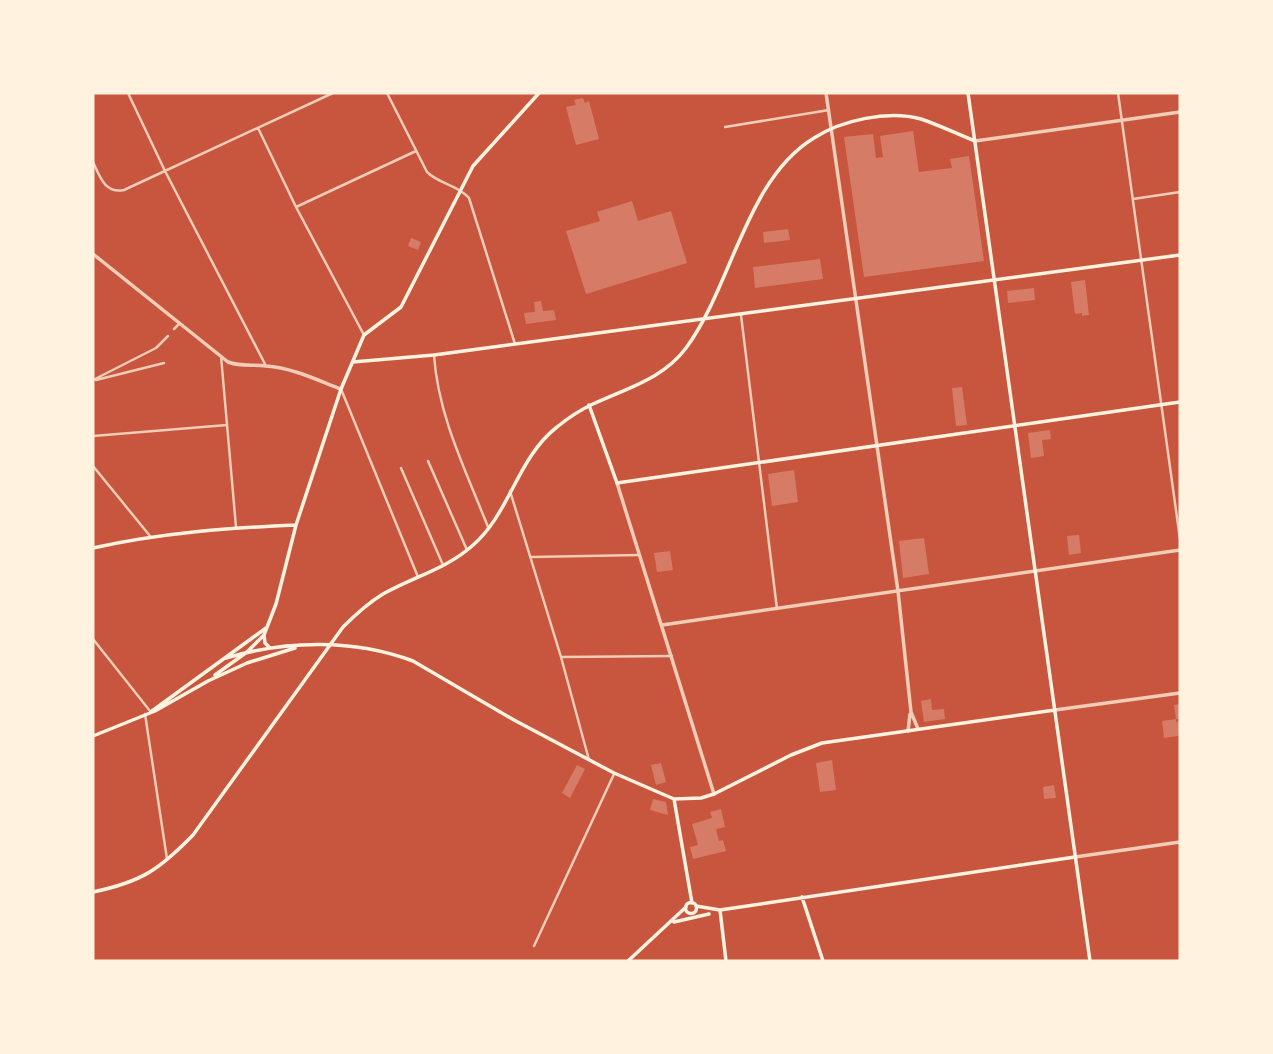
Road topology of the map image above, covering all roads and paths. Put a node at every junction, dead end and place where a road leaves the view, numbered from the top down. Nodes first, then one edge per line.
1 (128, 93) edge
2 (333, 93) edge
3 (387, 93) edge
4 (539, 93) edge
5 (826, 93) edge
6 (968, 93) edge
7 (1118, 93) edge
8 (829, 110) junction
9 (1180, 112) edge
10 (1122, 119) junction
11 (725, 127) dead end
12 (258, 128) junction
13 (831, 129) junction
14 (975, 141) junction
15 (416, 151) junction
16 (93, 162) edge
17 (164, 171) junction
18 (460, 190) junction
19 (1180, 192) edge
20 (1133, 199) junction
21 (296, 207) junction
22 (93, 254) edge
23 (1180, 255) edge
24 (1142, 260) junction
25 (995, 281) junction
26 (857, 300) junction
27 (741, 315) junction
28 (703, 320) junction
29 (180, 323) junction
30 (174, 329) dead end
31 (364, 335) junction
32 (168, 336) dead end
33 (515, 344) junction
34 (434, 355) junction
35 (221, 356) junction
36 (352, 362) junction
37 (163, 363) dead end
38 (266, 366) junction
39 (93, 380) edge
40 (341, 389) junction
41 (1180, 402) edge
42 (589, 405) junction
43 (1160, 405) junction
44 (227, 425) junction
45 (1015, 425) junction
46 (93, 436) edge
47 (877, 445) junction
48 (428, 461) dead end
49 (761, 463) junction
50 (93, 466) edge
51 (401, 468) dead end
52 (617, 483) junction
53 (510, 491) junction
54 (296, 526) junction
55 (488, 527) junction
56 (236, 528) junction
57 (150, 536) junction
58 (1180, 539) edge
59 (93, 548) edge
60 (467, 550) junction
61 (1180, 550) edge
62 (640, 555) junction
63 (531, 557) junction
64 (443, 565) junction
65 (1035, 571) junction
66 (418, 578) junction
67 (898, 590) junction
68 (778, 609) junction
69 (270, 622) junction
70 (662, 625) junction
71 (264, 635) junction
72 (93, 639) edge
73 (302, 646) junction
74 (269, 647) junction
75 (247, 652) junction
76 (672, 656) junction
77 (561, 657) junction
78 (226, 658) junction
79 (208, 681) junction
80 (190, 683) junction
81 (194, 689) junction
82 (1180, 693) edge
83 (1055, 710) junction
84 (151, 711) junction
85 (911, 712) junction
86 (145, 714) junction
87 (920, 730) junction
88 (905, 732) junction
89 (93, 736) edge
90 (590, 762) junction
91 (614, 773) junction
92 (714, 794) junction
93 (674, 799) junction
94 (1180, 842) edge
95 (1076, 857) junction
96 (167, 861) junction
97 (93, 892) edge
98 (802, 897) junction
99 (691, 905) junction
100 (720, 910) junction
101 (692, 914) junction
102 (709, 914) junction
103 (674, 920) junction
104 (721, 920) junction
105 (534, 946) dead end
106 (628, 961) edge
107 (726, 961) edge
108 (823, 961) edge
109 (1090, 961) edge

1 - 17 street
2 - 12 street
3 - 15 street
4 - 18 main road
5 - 8 street
6 - 14 main road
7 - 10 street
8 - 11 street
8 - 13 street
9 - 10 street
10 - 14 street
10 - 20 street
12 - 17 street
12 - 21 street
13 - 14 main road
13 - 26 street
13 - 28 main road
14 - 25 main road
15 - 18 street
15 - 21 street
16 - 17 street
17 - 38 street
18 - 31 main road
18 - 33 street
19 - 20 street
20 - 24 street
21 - 31 street
22 - 29 street
23 - 24 main road
24 - 25 main road
24 - 43 street
25 - 26 main road
25 - 45 main road
26 - 27 main road
26 - 47 street
27 - 28 main road
27 - 49 street
28 - 33 main road
28 - 42 main road
29 - 30 street
29 - 35 street
31 - 36 main road
32 - 39 street
33 - 34 main road
34 - 36 main road
34 - 55 street
35 - 38 street
35 - 44 street
36 - 40 main road
37 - 39 street
38 - 40 street
40 - 54 main road
40 - 66 street
41 - 43 main road
42 - 52 main road
42 - 53 main road
43 - 45 main road
43 - 58 street
44 - 46 street
44 - 56 street
45 - 47 main road
45 - 65 main road
47 - 49 main road
47 - 67 street
48 - 60 street
49 - 52 main road
49 - 68 street
50 - 57 street
51 - 64 street
52 - 62 street
53 - 55 main road
53 - 63 street
54 - 56 main road
54 - 69 main road
55 - 60 main road
56 - 57 main road
57 - 59 main road
60 - 64 main road
61 - 65 street
62 - 63 street
62 - 70 street
63 - 77 street
64 - 66 main road
65 - 67 street
65 - 83 main road
66 - 96 main road
67 - 68 street
67 - 85 street
68 - 70 street
69 - 71 main road
69 - 78 main road
70 - 76 street
71 - 74 main road
71 - 75 main road
72 - 84 street
73 - 74 main road
73 - 79 main road
73 - 90 main road
74 - 75 main road
75 - 78 main road
75 - 79 main road
76 - 77 street
76 - 92 street
77 - 90 street
78 - 80 main road
79 - 81 main road
80 - 81 main road
80 - 84 main road
81 - 84 main road
82 - 83 street
83 - 87 main road
83 - 95 main road
84 - 86 main road
85 - 87 street
85 - 88 street
86 - 89 main road
86 - 96 street
87 - 88 main road
88 - 92 main road
90 - 91 main road
91 - 93 main road
91 - 105 street
92 - 93 main road
93 - 99 main road
94 - 95 street
95 - 98 main road
95 - 109 main road
96 - 97 main road
98 - 100 main road
98 - 108 main road
99 - 100 main road
99 - 101 main road
99 - 101 main road
99 - 103 main road
100 - 104 main road
101 - 102 main road
101 - 103 main road
102 - 103 main road
102 - 104 main road
103 - 106 main road
104 - 107 main road

